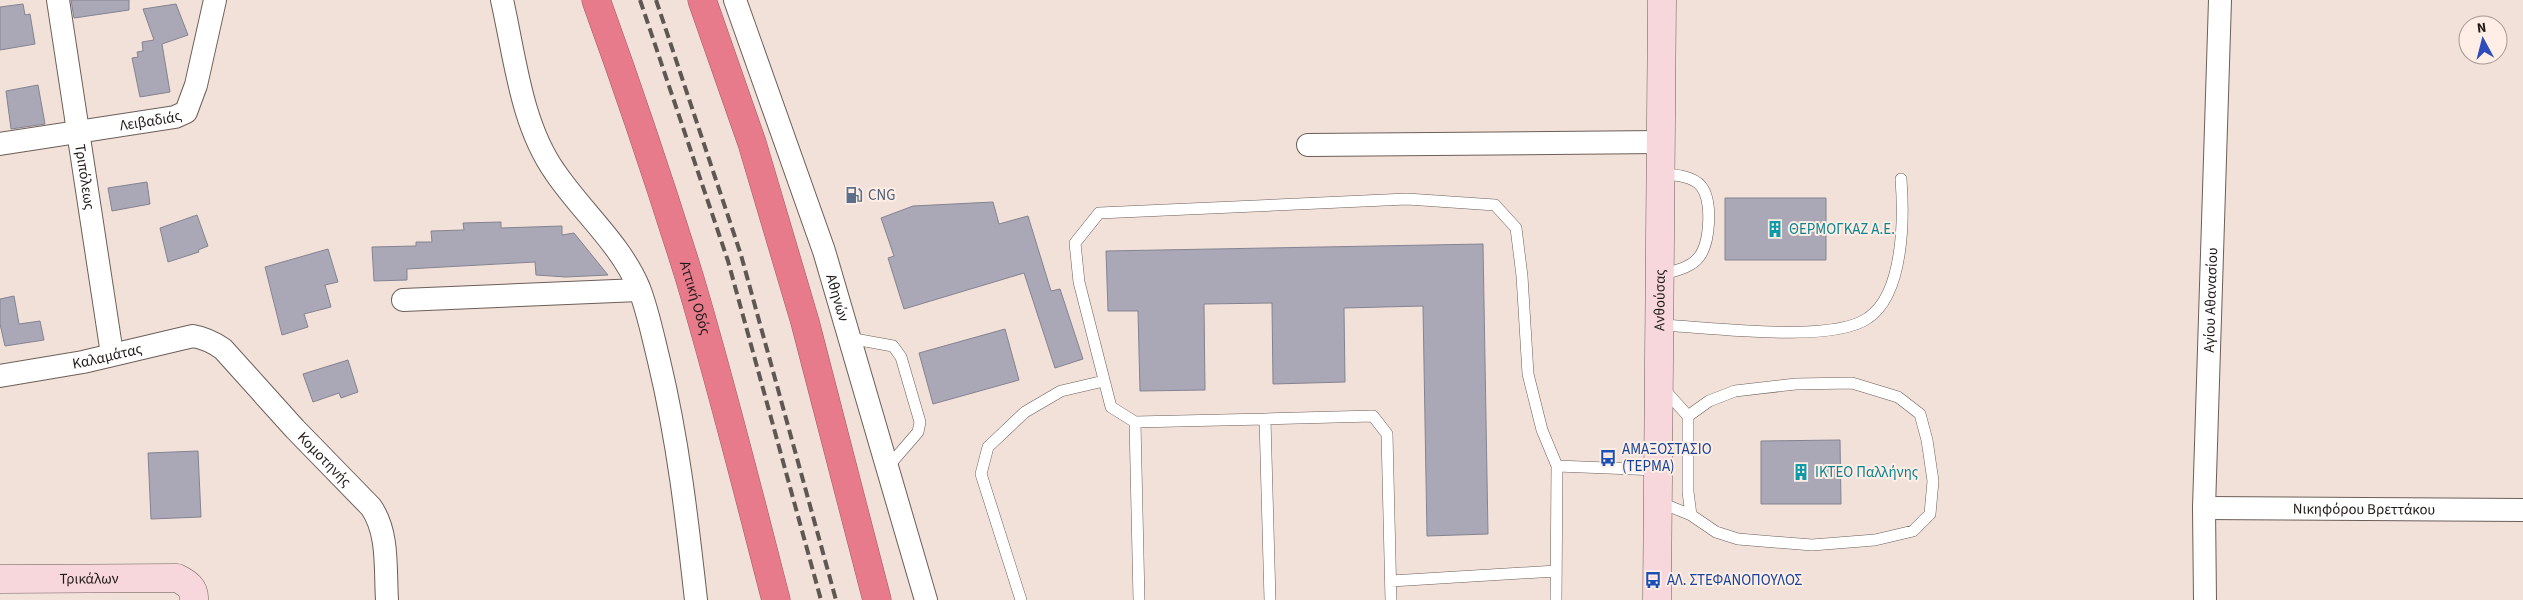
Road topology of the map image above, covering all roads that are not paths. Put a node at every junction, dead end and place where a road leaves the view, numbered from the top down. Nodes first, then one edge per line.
1 (58, 0) edge
2 (214, 0) edge
3 (502, 0) edge
4 (596, 0) edge
5 (702, 0) edge
6 (735, 0) edge
7 (1662, 0) edge
8 (2220, 0) edge
9 (79, 133) junction
10 (1660, 142) junction
11 (0, 144) edge
12 (1308, 145) dead end
13 (1660, 174) junction
14 (1901, 179) dead end
15 (1661, 275) junction
16 (639, 290) junction
17 (402, 300) dead end
18 (1661, 325) junction
19 (849, 338) junction
20 (213, 342) joint
21 (112, 354) junction
22 (0, 376) edge
23 (1104, 380) junction
24 (1660, 385) junction
25 (1688, 416) junction
26 (1265, 419) junction
27 (1135, 422) junction
28 (1557, 466) junction
29 (886, 469) junction
30 (1660, 470) junction
31 (1659, 502) junction
32 (2204, 508) junction
33 (2523, 510) edge
34 (1692, 515) junction
35 (1556, 571) junction
36 (0, 579) edge
37 (1391, 581) junction
38 (194, 600) edge
39 (387, 600) edge
40 (696, 600) edge
41 (776, 600) edge
42 (877, 600) edge
43 (926, 600) edge
44 (1021, 600) edge
45 (1139, 600) edge
46 (1270, 600) edge
47 (1391, 600) edge
48 (1556, 600) edge
49 (1657, 600) edge
50 (2204, 600) edge

1 - 9 street, Τριπόλεως
2 - 9 street, Λειβαδιάς
3 - 16 street
4 - 41 highway, Αττική Οδός
5 - 42 highway
6 - 19 street, Αθηνών
7 - 10 street, Ανθούσας
8 - 32 street, Αγίου Αθανασίου
9 - 11 street, Λειβαδιάς
9 - 21 street, Τριπόλεως
10 - 12 street
10 - 13 street, Ανθούσας
13 - 15 street, Ανθούσας
13 - 15 lane
14 - 18 lane
15 - 18 street, Ανθούσας
16 - 17 street
16 - 40 street
18 - 24 street, Ανθούσας
19 - 29 street, Αθηνών
19 - 29 lane
20 - 21 street, Καλαμάτας
20 - 39 street, Κομοτηνής
21 - 22 street, Καλαμάτας
23 - 27 lane
23 - 28 lane
23 - 44 lane
24 - 25 lane
24 - 30 street, Ανθούσας
25 - 34 lane
25 - 34 lane
26 - 27 lane
26 - 37 lane
26 - 46 lane
27 - 45 lane
28 - 30 lane
28 - 35 lane
29 - 43 street, Αθηνών
30 - 31 street, Ανθούσας
31 - 34 lane
31 - 49 street, Ανθούσας
32 - 33 street, Νικηφόρου Βρεττάκου
32 - 50 street, Αγίου Αθανασίου
35 - 37 lane
35 - 48 lane
36 - 38 street, Τρικάλων
37 - 47 lane

